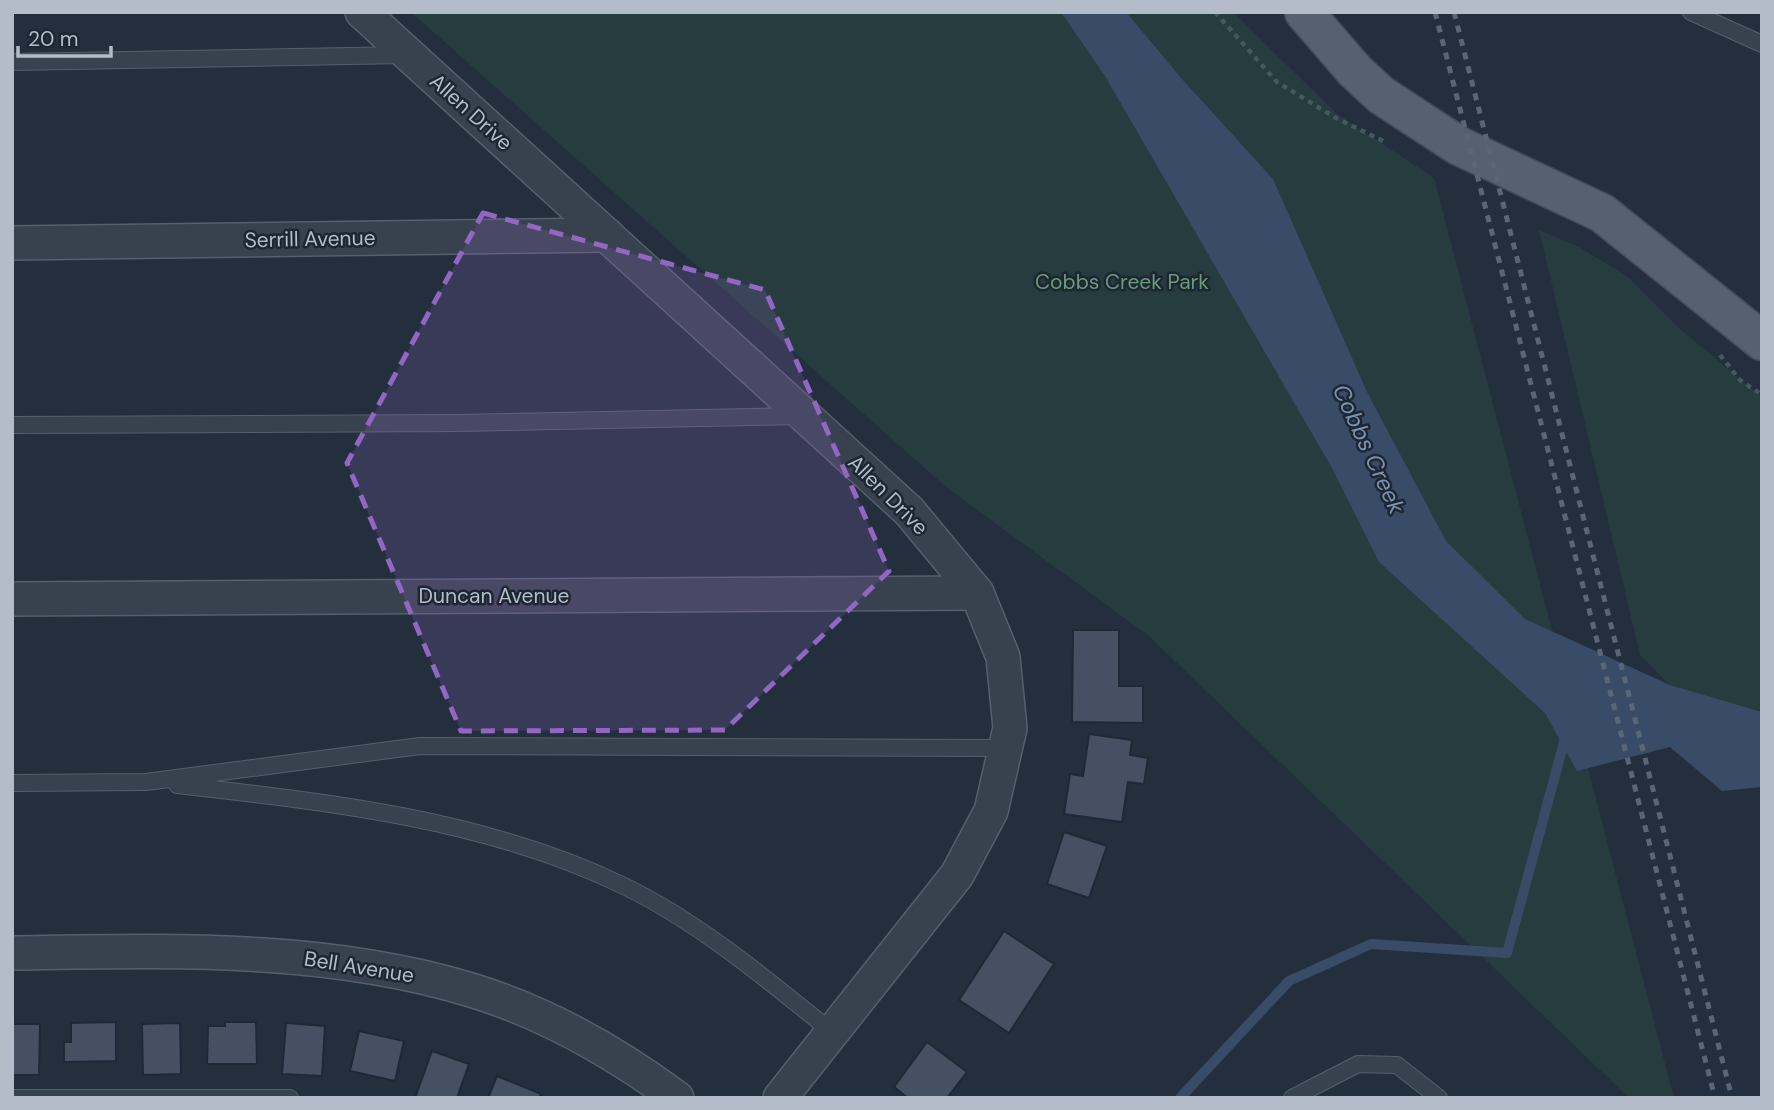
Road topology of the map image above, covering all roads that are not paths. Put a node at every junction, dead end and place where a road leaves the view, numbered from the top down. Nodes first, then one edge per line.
1 (362, 12) edge
2 (1304, 12) edge
3 (1691, 12) edge
4 (1762, 44) edge
5 (408, 55) junction
6 (12, 62) edge
7 (607, 235) junction
8 (12, 243) edge
9 (1762, 341) edge
10 (805, 416) junction
11 (12, 425) edge
12 (976, 593) junction
13 (12, 599) edge
14 (1005, 748) junction
15 (146, 782) junction
16 (12, 783) edge
17 (12, 953) edge
18 (832, 1032) junction
19 (12, 1098) edge
20 (290, 1098) edge
21 (677, 1098) edge
22 (780, 1098) edge
23 (1292, 1098) edge
24 (1439, 1098) edge

1 - 5 street, Allen Drive
2 - 9 main road
3 - 4 lane
5 - 6 lane
5 - 7 street, Allen Drive
7 - 8 street, Serrill Avenue
7 - 10 street, Allen Drive
10 - 11 lane
10 - 12 street, Allen Drive
12 - 13 street, Duncan Avenue
12 - 14 street, Allen Drive
14 - 15 lane
14 - 18 street, Allen Drive
15 - 16 lane
15 - 18 lane
17 - 21 street, Bell Avenue
18 - 22 street, Allen Drive
19 - 20 lane
23 - 24 lane

